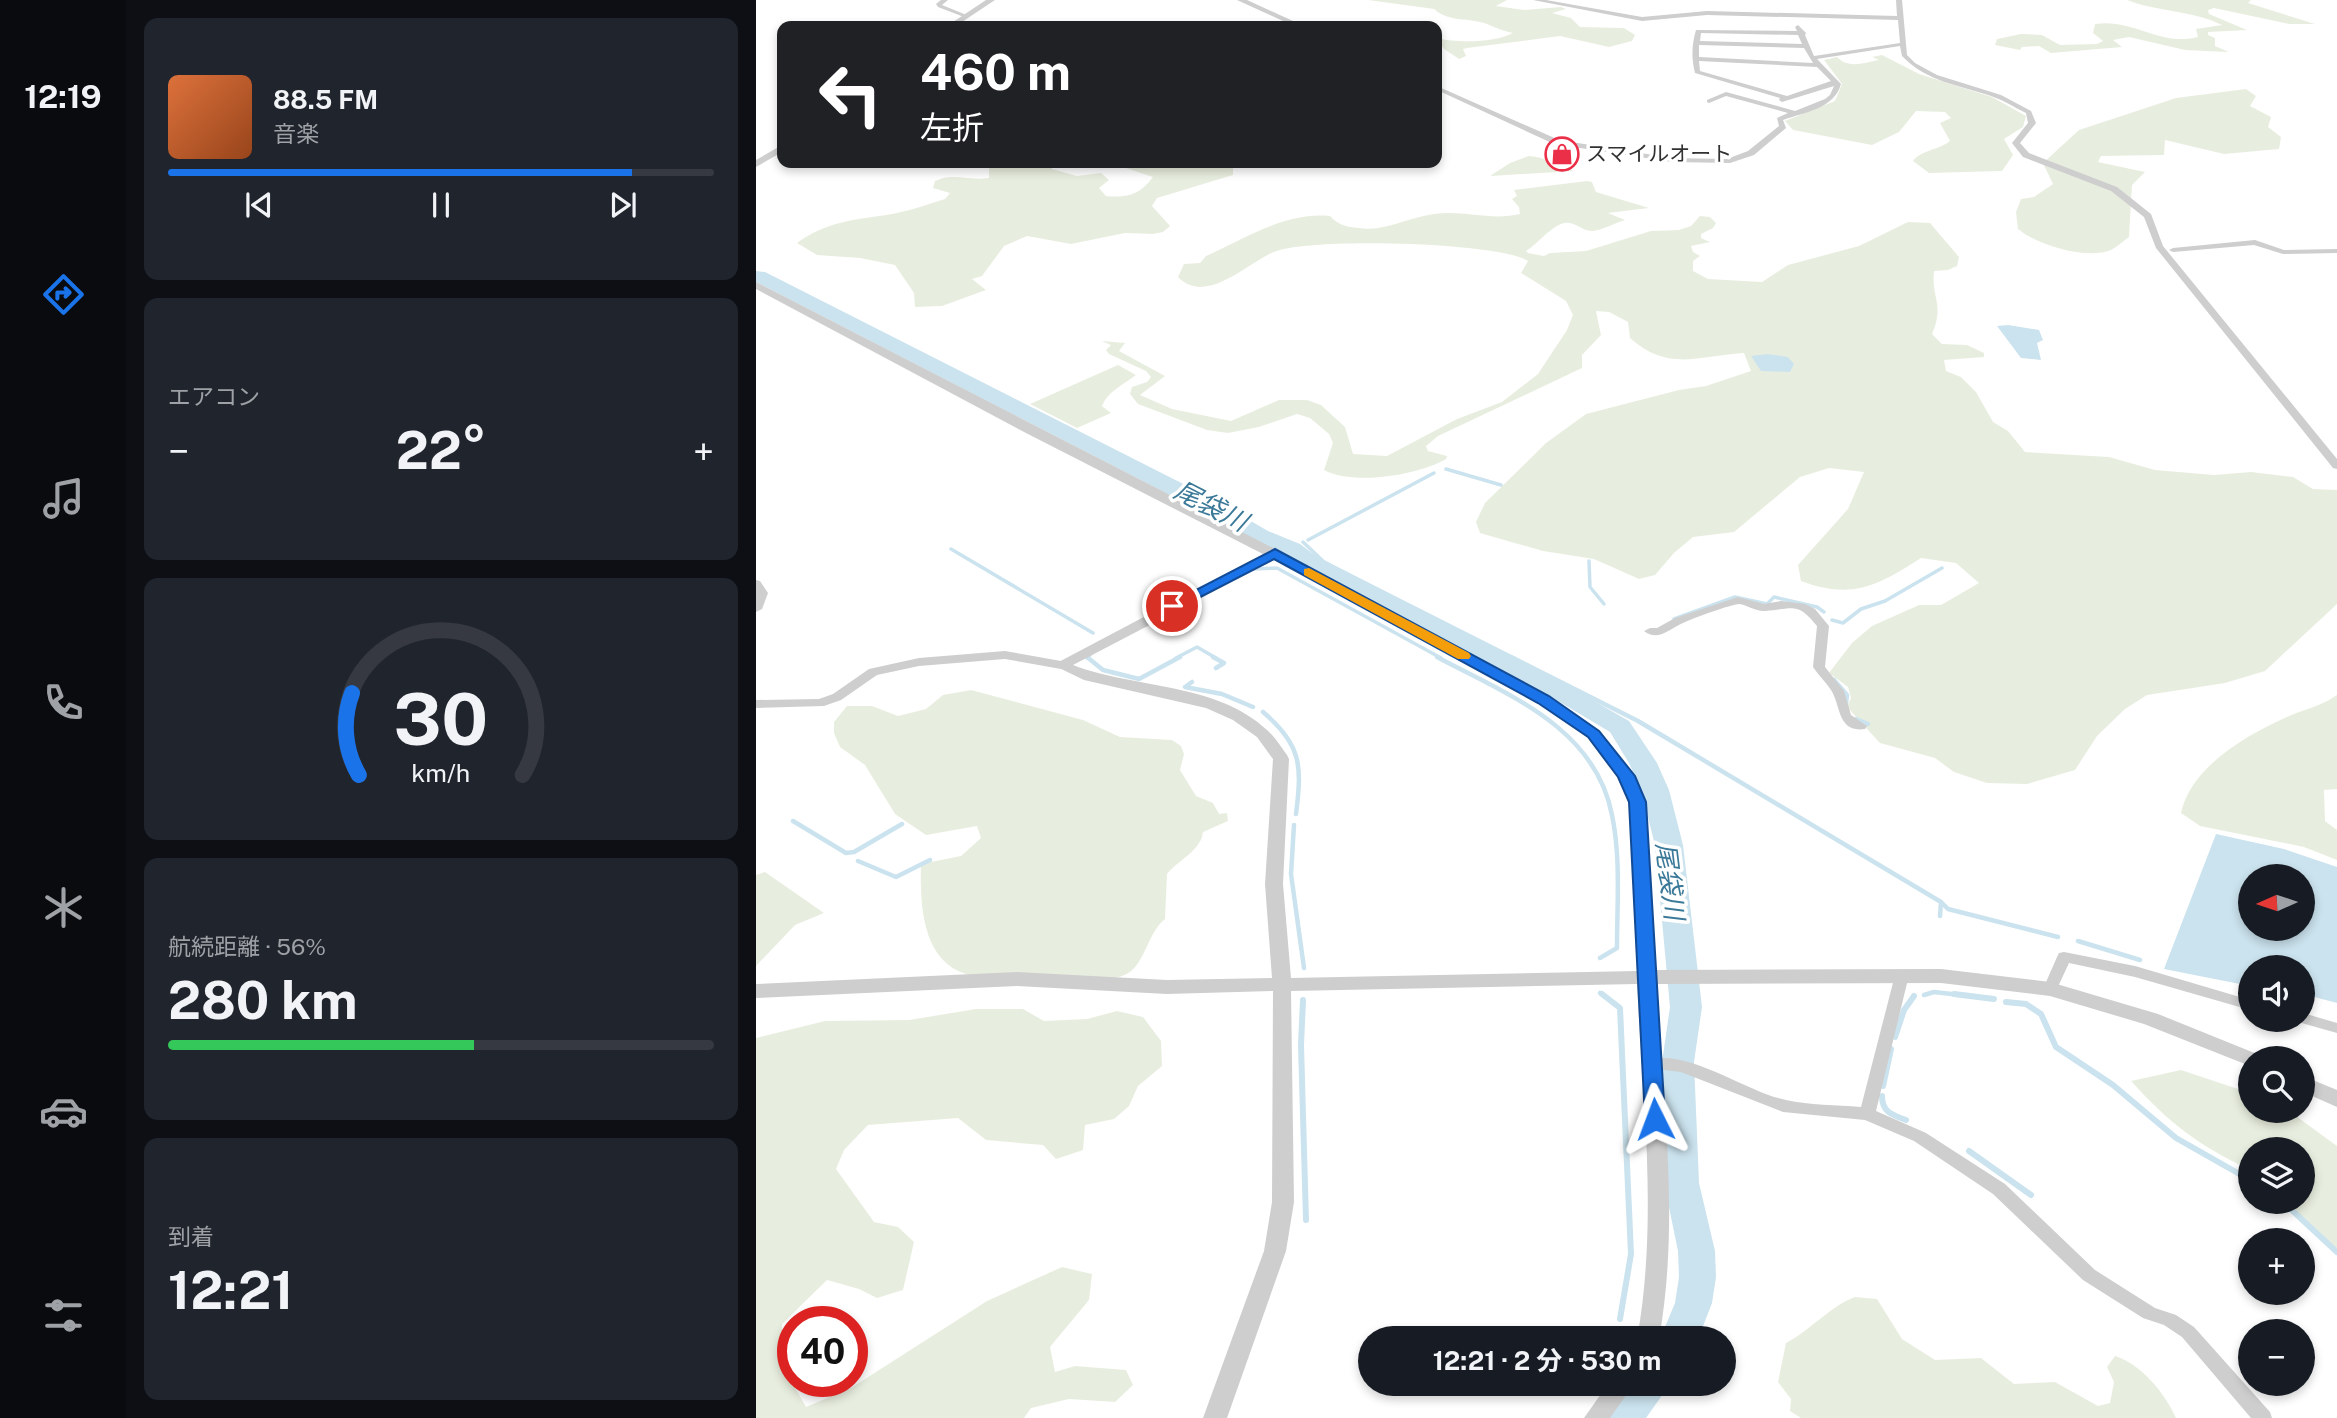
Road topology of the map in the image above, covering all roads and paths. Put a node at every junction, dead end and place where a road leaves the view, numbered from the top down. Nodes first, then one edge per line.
1 (946, 0) edge
2 (991, 0) edge
3 (1241, 0) edge
4 (1536, 0) edge
5 (1899, 0) edge
6 (966, 16) junction
7 (1791, 16) junction
8 (1898, 18) junction
9 (958, 21) edge
10 (1289, 21) edge
11 (1803, 33) junction
12 (1695, 43) junction
13 (1903, 44) junction
14 (1807, 46) junction
15 (1812, 58) junction
16 (1695, 59) junction
17 (1819, 65) junction
18 (1833, 84) junction
19 (1442, 90) edge
20 (1787, 98) junction
21 (1709, 101) dead end
22 (1768, 106) junction
23 (1795, 113) junction
24 (777, 151) edge
25 (756, 164) edge
26 (2173, 250) dead end
27 (2337, 251) edge
28 (756, 285) edge
29 (2337, 466) edge
30 (1275, 554) junction
31 (756, 583) edge
32 (756, 609) edge
33 (1650, 631) dead end
34 (1061, 665) junction
35 (756, 705) edge
36 (1861, 726) dead end
37 (1902, 975) junction
38 (1647, 977) junction
39 (1282, 986) junction
40 (2050, 989) junction
41 (756, 991) edge
42 (2238, 1001) edge
43 (2315, 1022) edge
44 (2337, 1028) edge
45 (2238, 1054) edge
46 (1669, 1065) junction
47 (2315, 1089) edge
48 (2337, 1099) edge
49 (1867, 1114) junction
50 (1650, 1326) edge
51 (1613, 1396) edge
52 (1214, 1418) edge
53 (1596, 1418) edge
54 (2263, 1418) edge

1 - 6 street
2 - 6 street
3 - 10 street
4 - 7 street
5 - 8 street
6 - 9 street
7 - 8 street
7 - 11 street
8 - 13 street
11 - 12 street
11 - 14 street
12 - 14 street
12 - 16 street
13 - 15 street
13 - 29 street
14 - 15 street
15 - 17 street
16 - 17 street
16 - 20 street
17 - 18 street
18 - 20 street
18 - 23 street
19 - 23 street
20 - 22 street
21 - 22 street
22 - 23 street
24 - 25 street
26 - 27 street
28 - 30 street
30 - 34 street
30 - 38 street
31 - 32 street
33 - 36 street
34 - 35 street
34 - 39 street
37 - 38 street
37 - 40 street
37 - 49 street
38 - 39 street
38 - 46 street
39 - 41 street
39 - 52 street
40 - 42 street
40 - 45 street
43 - 44 street
46 - 49 street
46 - 50 street
47 - 48 street
49 - 54 street
51 - 53 street

